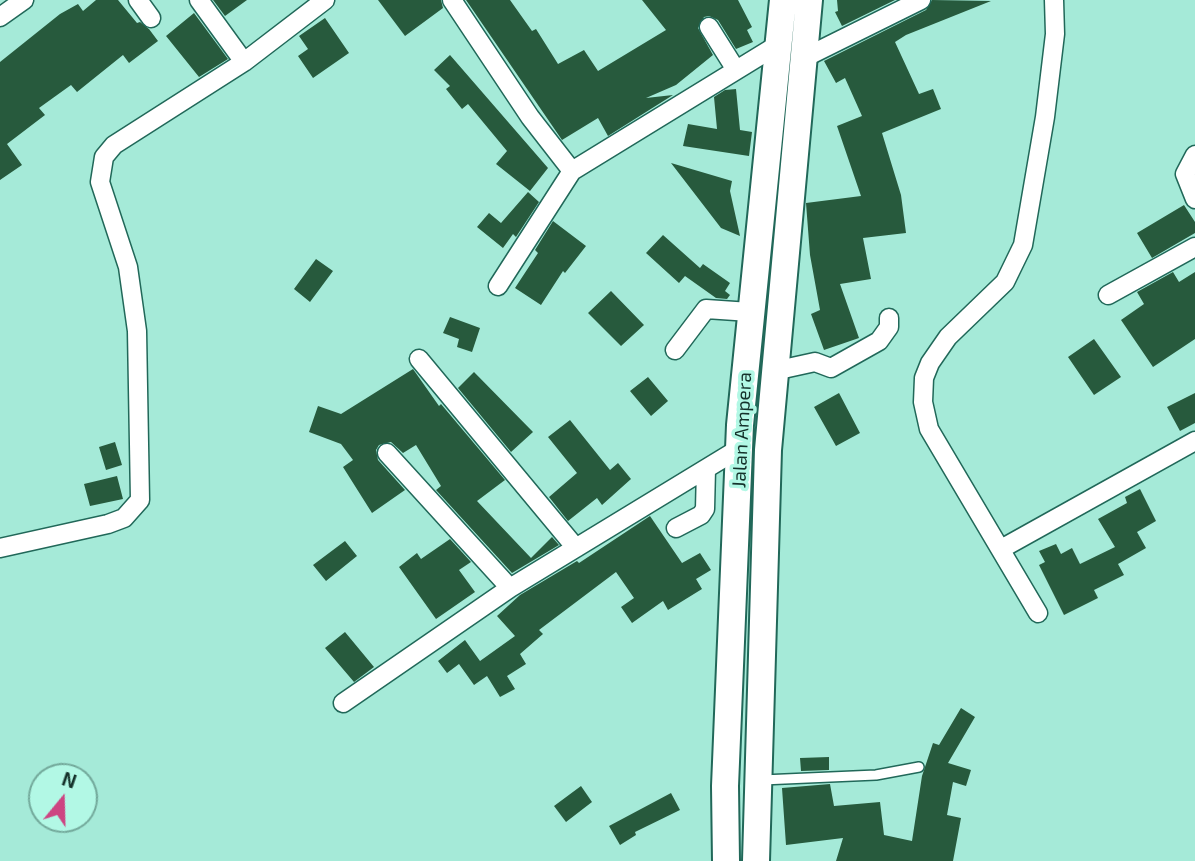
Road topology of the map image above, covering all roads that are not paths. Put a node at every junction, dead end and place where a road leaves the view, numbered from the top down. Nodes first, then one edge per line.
1 (24, 0) edge
2 (138, 0) edge
3 (199, 0) edge
4 (325, 0) edge
5 (452, 0) edge
6 (783, 0) edge
7 (810, 0) edge
8 (921, 0) edge
9 (1054, 0) edge
10 (0, 17) edge
11 (151, 18) dead end
12 (709, 27) dead end
13 (779, 44) junction
14 (802, 59) junction
15 (244, 62) junction
16 (736, 70) junction
17 (1195, 155) edge
18 (572, 171) junction
19 (1195, 199) edge
20 (1195, 247) edge
21 (755, 272) junction
22 (782, 275) junction
23 (498, 286) dead end
24 (1108, 295) dead end
25 (750, 312) junction
26 (889, 318) dead end
27 (675, 350) dead end
28 (419, 359) dead end
29 (774, 371) junction
30 (1195, 441) edge
31 (740, 448) junction
32 (387, 453) dead end
33 (705, 469) junction
34 (676, 527) dead end
35 (0, 548) edge
36 (576, 548) junction
37 (1001, 549) junction
38 (510, 588) junction
39 (1038, 613) dead end
40 (343, 703) dead end
41 (919, 767) dead end
42 (757, 780) junction
43 (726, 861) edge
44 (756, 861) edge

1 - 10 street
2 - 11 street
3 - 15 street
4 - 15 street
5 - 18 street
6 - 13 main road, Jalan Ampera
7 - 14 main road, Jalan Ampera
8 - 14 street
9 - 37 street
12 - 16 street
13 - 16 street
13 - 21 main road, Jalan Ampera
14 - 22 main road, Jalan Ampera
15 - 35 street
16 - 18 street
17 - 19 street
18 - 23 street
20 - 24 street
21 - 22 main road
21 - 25 main road, Jalan Ampera
22 - 29 main road, Jalan Ampera
25 - 27 street
25 - 31 main road, Jalan Ampera
26 - 29 street
28 - 36 street
29 - 42 main road, Jalan Ampera
30 - 37 street
31 - 33 street
31 - 43 main road, Jalan Ampera
32 - 38 street
33 - 34 street
33 - 36 street
36 - 38 street
37 - 39 street
38 - 40 street
41 - 42 lane
42 - 44 main road, Jalan Ampera

